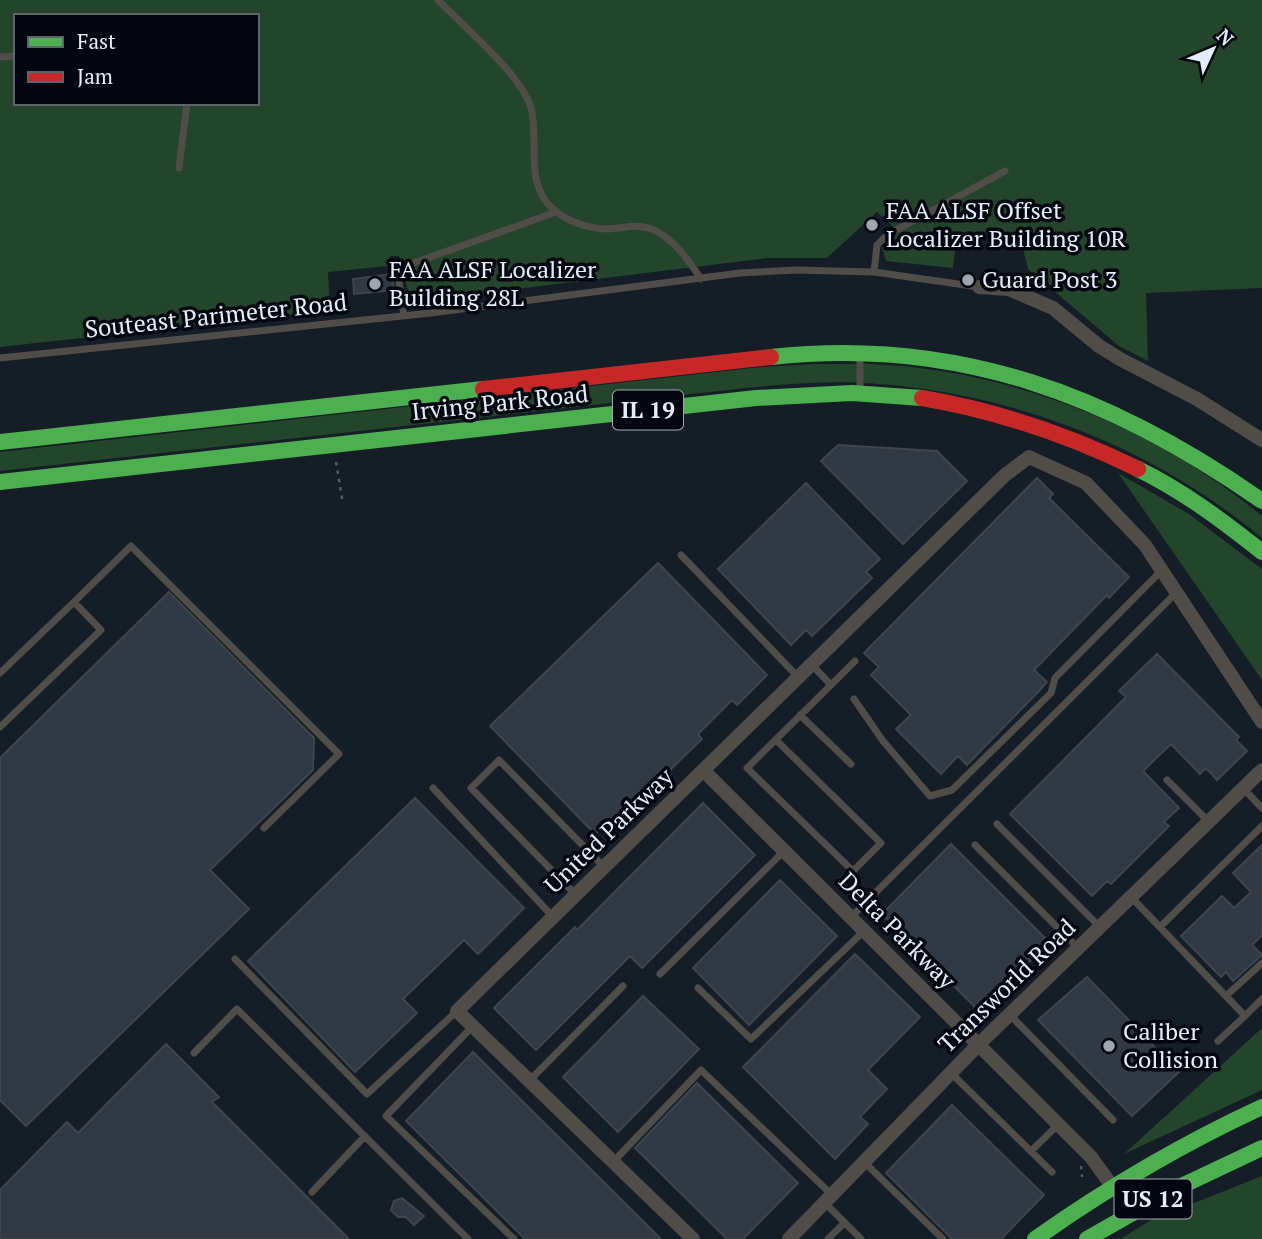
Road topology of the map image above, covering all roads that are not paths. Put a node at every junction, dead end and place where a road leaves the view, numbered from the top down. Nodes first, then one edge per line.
1 (438, 0) edge
2 (187, 105) edge
3 (179, 168) dead end
4 (1005, 171) dead end
5 (556, 212) junction
6 (874, 272) junction
7 (701, 279) junction
8 (979, 287) joint
9 (404, 316) junction
10 (860, 353) junction
11 (0, 358) edge
12 (860, 394) junction
13 (1262, 440) edge
14 (0, 442) edge
15 (0, 482) edge
16 (1262, 501) edge
17 (1262, 552) edge
18 (681, 555) dead end
19 (1162, 570) junction
20 (1177, 593) junction
21 (75, 602) junction
22 (855, 661) dead end
23 (812, 665) junction
24 (0, 673) edge
25 (799, 677) junction
26 (831, 685) junction
27 (854, 699) dead end
28 (800, 715) junction
29 (1262, 722) edge
30 (0, 727) edge
31 (776, 740) junction
32 (852, 764) dead end
33 (1262, 770) edge
34 (704, 771) junction
35 (1167, 780) dead end
36 (433, 788) dead end
37 (1244, 788) junction
38 (1262, 808) edge
39 (1209, 822) junction
40 (997, 824) dead end
41 (1262, 826) edge
42 (264, 828) dead end
43 (975, 845) dead end
44 (784, 851) junction
45 (605, 867) junction
46 (576, 895) junction
47 (1131, 897) junction
48 (554, 917) junction
49 (851, 917) junction
50 (1100, 927) junction
51 (1160, 927) junction
52 (865, 931) junction
53 (1078, 948) junction
54 (235, 958) dead end
55 (1262, 963) edge
56 (660, 974) dead end
57 (623, 986) dead end
58 (698, 988) dead end
59 (1226, 996) junction
60 (1262, 999) edge
61 (457, 1011) junction
62 (1010, 1015) junction
63 (1245, 1016) junction
64 (473, 1026) junction
65 (1218, 1041) dead end
66 (979, 1045) junction
67 (194, 1053) dead end
68 (951, 1073) junction
69 (529, 1081) junction
70 (1262, 1107) edge
71 (1113, 1120) dead end
72 (1059, 1125) junction
73 (365, 1136) junction
74 (1262, 1148) edge
75 (1031, 1152) junction
76 (613, 1162) junction
77 (864, 1162) junction
78 (1220, 1165) junction
79 (1262, 1165) edge
80 (1052, 1172) dead end
81 (1112, 1186) junction
82 (312, 1192) dead end
83 (828, 1199) junction
84 (844, 1223) junction
85 (468, 1239) edge
86 (514, 1239) edge
87 (693, 1239) edge
88 (789, 1239) edge
89 (828, 1239) edge
90 (861, 1239) edge
91 (943, 1239) edge
92 (1035, 1239) edge
93 (1087, 1239) edge

1 - 5 lane
2 - 3 lane
4 - 6 lane
5 - 7 lane
5 - 9 lane
6 - 7 lane, Souteast Parimeter Road
6 - 8 lane, Souteast Parimeter Road
7 - 9 lane, Souteast Parimeter Road
8 - 13 street
9 - 11 lane, Souteast Parimeter Road
10 - 12 lane
10 - 14 main road, Irving Park Road / IL 19
10 - 16 main road, Irving Park Road / IL 19
12 - 15 main road, Irving Park Road / IL 19
12 - 17 main road, Irving Park Road / IL 19
18 - 25 lane
19 - 20 street
19 - 23 street, United Parkway
19 - 27 lane
20 - 29 street
20 - 49 lane
21 - 24 lane
21 - 30 lane
21 - 42 lane
22 - 26 lane
23 - 25 street, United Parkway
23 - 26 lane
25 - 34 street, United Parkway
26 - 28 lane
28 - 31 lane
28 - 32 lane
31 - 31 lane
33 - 37 street, Transworld Road
34 - 44 street, Delta Parkway
34 - 45 street, United Parkway
35 - 39 lane
36 - 48 lane
37 - 38 lane
37 - 39 street, Transworld Road
39 - 47 street, Transworld Road
40 - 50 lane
41 - 51 lane
43 - 53 lane
44 - 49 street, Delta Parkway
44 - 56 lane
45 - 46 street, United Parkway
45 - 46 lane
46 - 48 street, United Parkway
47 - 50 street, Transworld Road
47 - 51 lane
48 - 61 street, United Parkway
49 - 52 street, Delta Parkway
50 - 53 street, Transworld Road
51 - 59 lane
52 - 58 lane
52 - 66 street, Delta Parkway
53 - 62 street, Transworld Road
54 - 61 lane
55 - 59 lane
57 - 69 lane
59 - 63 lane
60 - 63 lane
61 - 64 street
62 - 66 street, Transworld Road
62 - 71 lane
63 - 65 lane
64 - 69 street
64 - 86 lane
66 - 68 street, Transworld Road
66 - 72 street, Delta Parkway
67 - 73 lane
68 - 75 lane
68 - 77 street, Transworld Road
69 - 76 street
70 - 81 main road, US 12
72 - 75 lane
72 - 81 street, Delta Parkway
73 - 82 lane
73 - 85 lane
74 - 78 main road, US 12
75 - 80 lane
76 - 83 lane
76 - 87 street
77 - 83 street, Transworld Road
77 - 91 lane
78 - 79 main road
78 - 93 main road, US 12
81 - 92 main road, US 12
83 - 84 lane
83 - 88 street, Transworld Road
84 - 89 lane
84 - 90 lane

